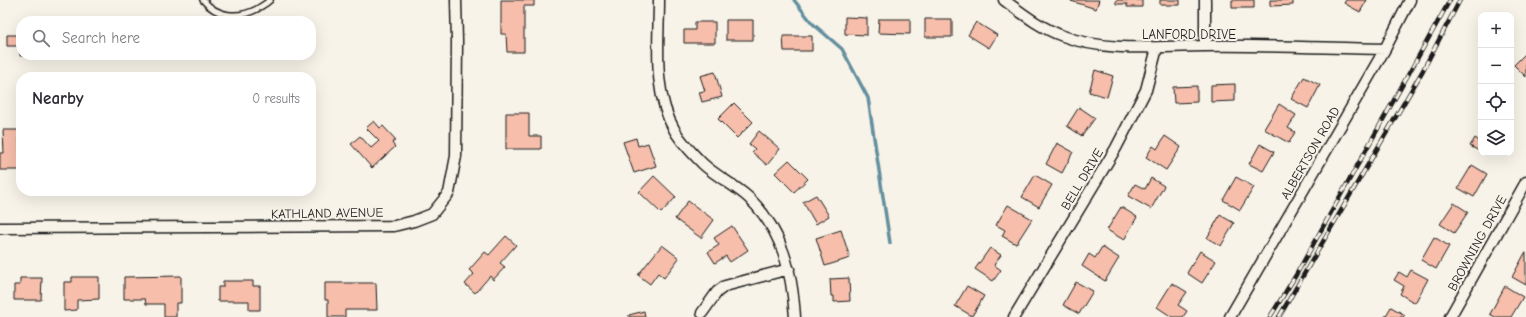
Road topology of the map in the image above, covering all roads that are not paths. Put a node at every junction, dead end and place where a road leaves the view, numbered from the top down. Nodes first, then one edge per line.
1 (204, 0) edge
2 (270, 0) edge
3 (456, 0) edge
4 (659, 0) edge
5 (1004, 0) edge
6 (1205, 0) edge
7 (1410, 0) edge
8 (1205, 46) junction
9 (1156, 48) junction
10 (1385, 49) junction
11 (1526, 182) edge
12 (0, 228) edge
13 (789, 269) junction
14 (702, 313) dead end
15 (795, 317) edge
16 (1014, 317) edge
17 (1230, 317) edge
18 (1450, 317) edge

1 - 2 lane
3 - 12 street, KATHLAND AVENUE
4 - 13 street
5 - 9 street, LANFORD DRIVE
6 - 8 street
7 - 10 street, ALBERTSON ROAD
8 - 9 street, LANFORD DRIVE
8 - 10 street, LANFORD DRIVE
9 - 16 street, BELL DRIVE
10 - 17 street, ALBERTSON ROAD
11 - 18 street, BROWNING DRIVE
13 - 14 street
13 - 15 street

